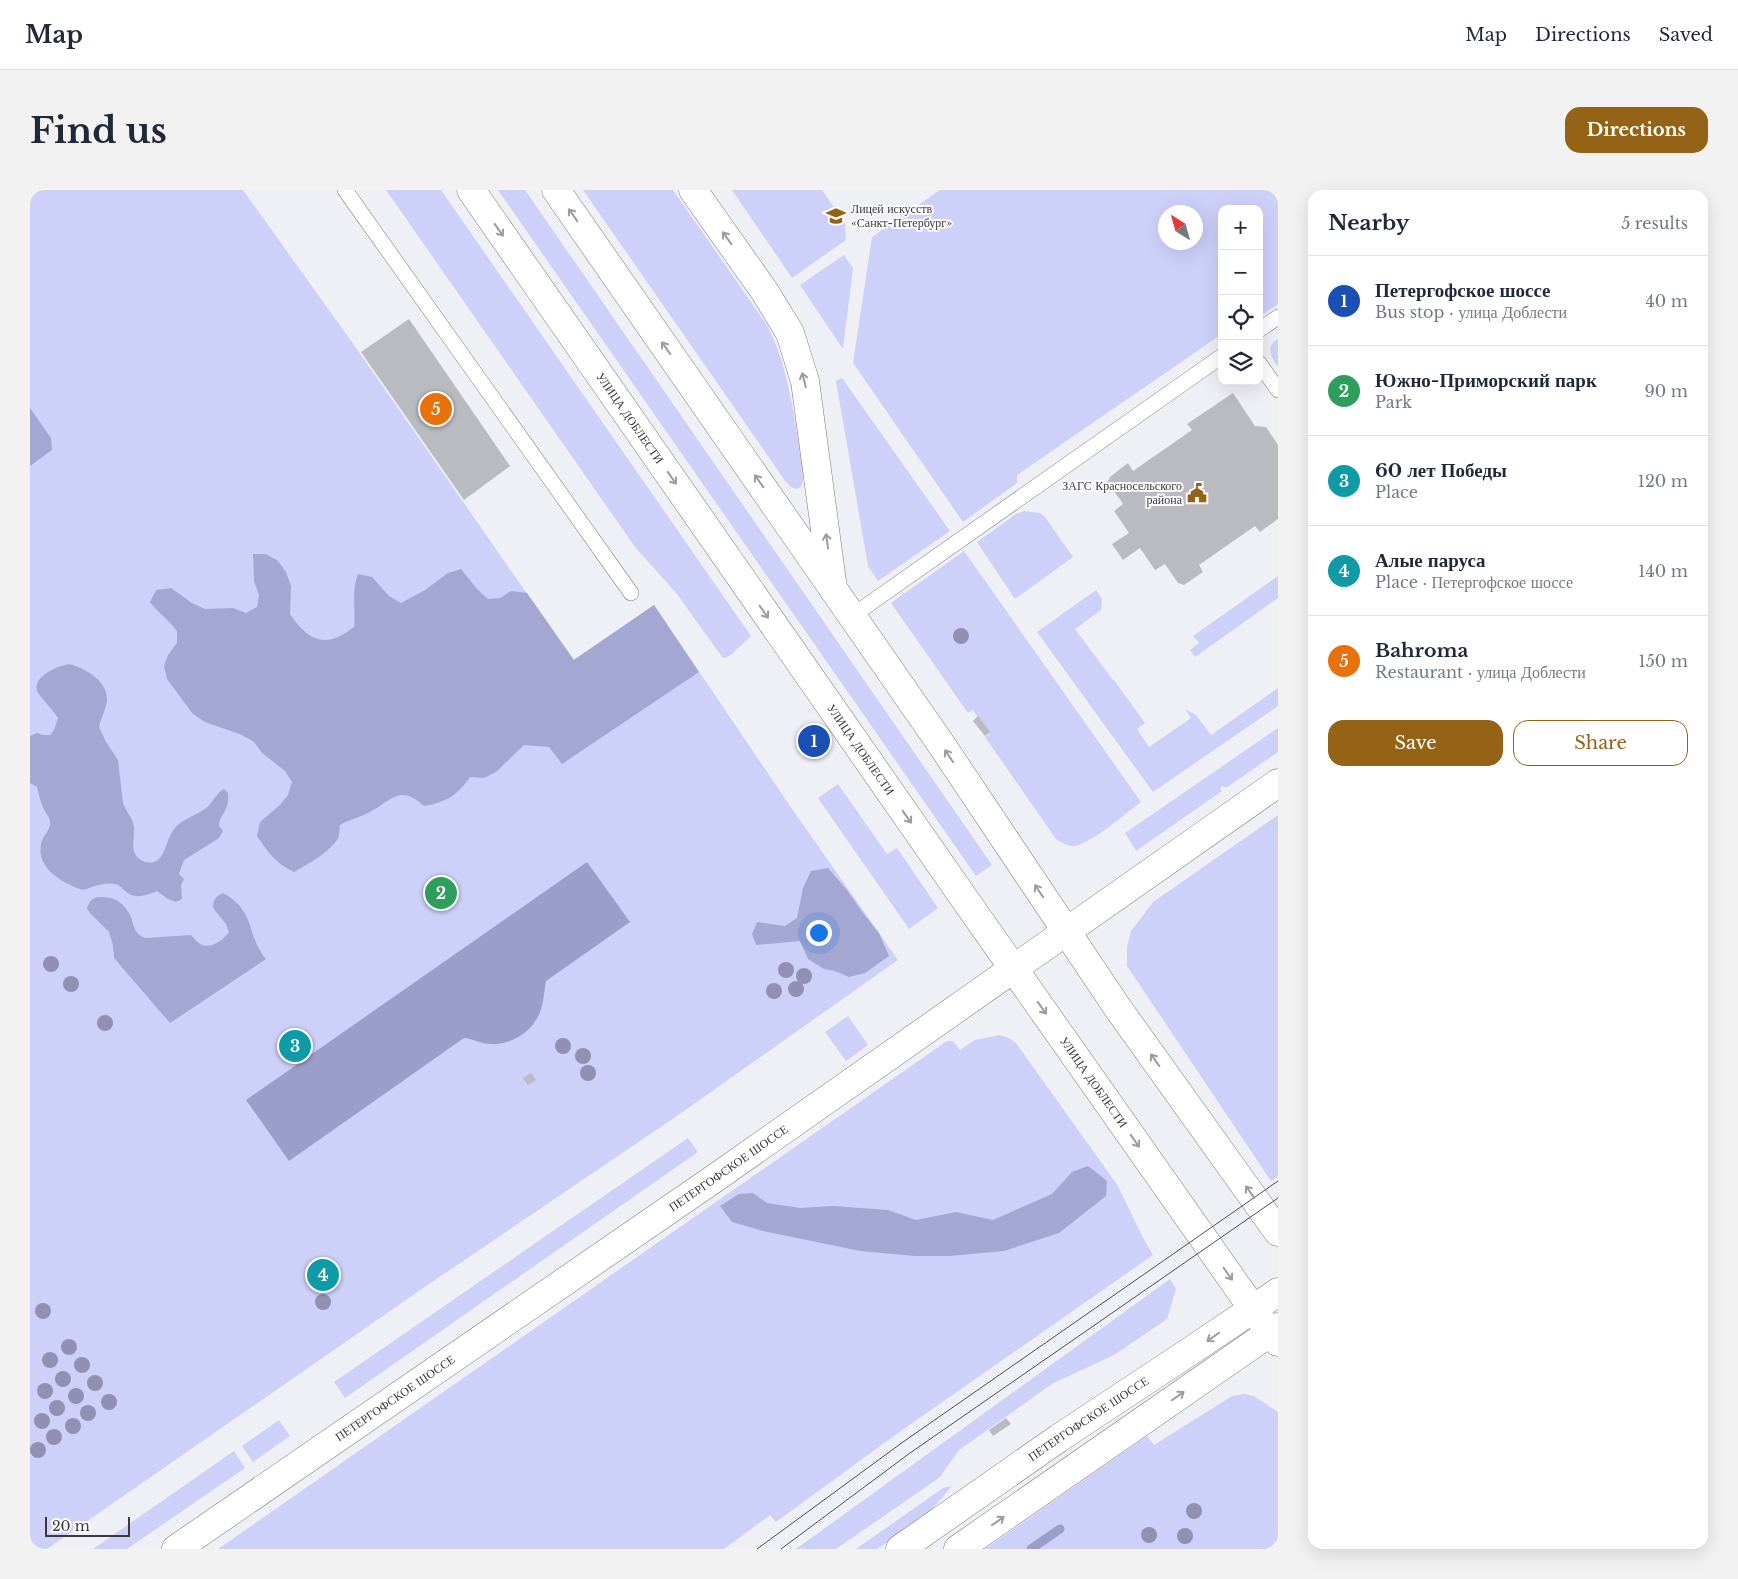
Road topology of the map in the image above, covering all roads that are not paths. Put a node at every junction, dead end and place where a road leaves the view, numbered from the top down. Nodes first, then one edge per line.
1 (345, 190) edge
2 (471, 190) edge
3 (556, 190) edge
4 (693, 190) edge
5 (1278, 317) edge
6 (1263, 327) edge
7 (1218, 359) edge
8 (1263, 369) edge
9 (1278, 390) edge
10 (833, 589) junction
11 (631, 593) dead end
12 (852, 616) junction
13 (1278, 783) edge
14 (1066, 931) junction
15 (1014, 968) junction
16 (1278, 1232) edge
17 (1278, 1292) edge
18 (1253, 1309) junction
19 (1275, 1334) edge
20 (176, 1549) edge
21 (900, 1549) edge
22 (958, 1549) edge

1 - 11 lane
2 -> 15 main road, УЛИЦА ДОБЛЕСТИ
10 -> 3 main road
10 -> 4 main road
5 - 6 lane
7 - 12 lane
8 - 9 lane
10 - 12 main road
14 -> 12 main road
13 - 14 main road, ПЕТЕРГОФСКОЕ ШОССЕ
14 - 15 main road, ПЕТЕРГОФСКОЕ ШОССЕ
16 -> 14 main road
15 -> 18 main road, УЛИЦА ДОБЛЕСТИ
15 - 20 main road, ПЕТЕРГОФСКОЕ ШОССЕ
17 - 18 main road, ПЕТЕРГОФСКОЕ ШОССЕ
18 - 19 main road, УЛИЦА ДОБЛЕСТИ
18 -> 21 main road, ПЕТЕРГОФСКОЕ ШОССЕ
22 -> 19 main road

